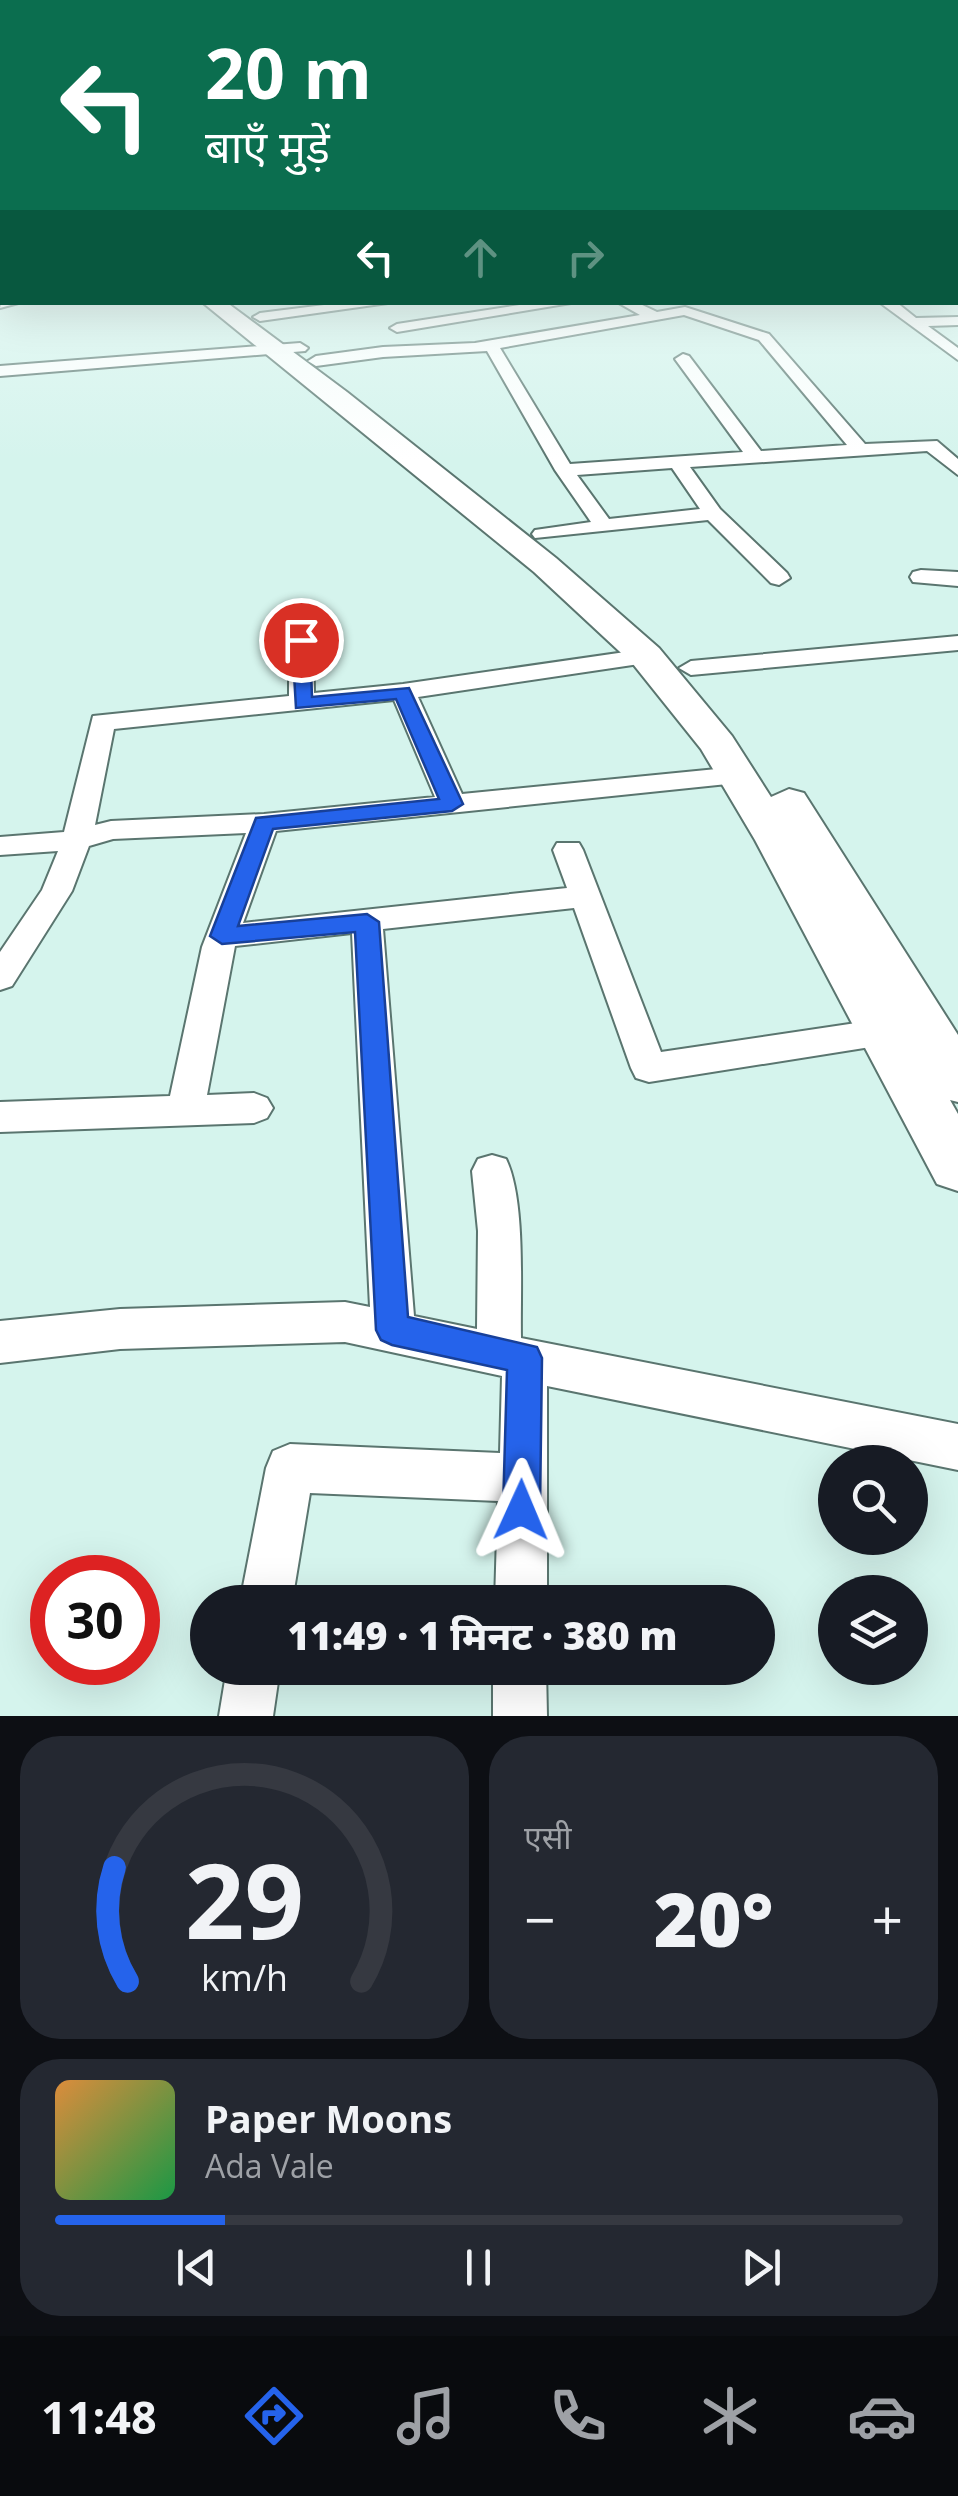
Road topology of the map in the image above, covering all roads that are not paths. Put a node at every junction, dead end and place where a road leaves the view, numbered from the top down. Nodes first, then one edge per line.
1 (218, 305) edge
2 (356, 305) edge
3 (361, 305) edge
4 (550, 305) edge
5 (630, 305) edge
6 (890, 305) edge
7 (655, 318) junction
8 (958, 321) edge
9 (912, 322) junction
10 (397, 328) junction
11 (278, 336) edge
12 (492, 345) junction
13 (430, 350) junction
14 (958, 355) edge
15 (683, 359) dead end
16 (0, 371) edge
17 (860, 450) junction
18 (756, 457) junction
19 (676, 462) junction
20 (958, 469) edge
21 (564, 470) junction
22 (712, 512) junction
23 (604, 526) junction
24 (542, 534) junction
25 (921, 577) dead end
26 (779, 578) dead end
27 (958, 579) edge
28 (301, 640) dead end
29 (958, 643) edge
30 (646, 656) junction
31 (692, 668) junction
32 (402, 692) junction
33 (302, 704) junction
34 (737, 775) junction
35 (452, 804) junction
36 (264, 823) junction
37 (77, 840) junction
38 (0, 846) edge
39 (568, 850) dead end
40 (585, 896) junction
41 (367, 922) junction
42 (222, 936) junction
43 (1, 974) edge
44 (883, 1032) junction
45 (958, 1081) edge
46 (254, 1108) dead end
47 (186, 1110) junction
48 (0, 1117) edge
49 (958, 1167) edge
50 (492, 1171) dead end
51 (392, 1330) junction
52 (0, 1342) edge
53 (512, 1355) junction
54 (958, 1447) edge
55 (522, 1478) junction
56 (269, 1585) edge
57 (521, 1585) edge
58 (251, 1685) edge
59 (520, 1685) edge
60 (246, 1716) edge
61 (520, 1716) edge

1 - 11 street
2 - 11 street
3 - 10 street
4 - 10 street
5 - 7 street
6 - 9 street
7 - 12 street
7 - 17 street
8 - 9 street
9 - 14 street
10 - 13 street
11 - 13 street
11 - 16 street
11 - 24 street
11 - 30 street
12 - 13 street
12 - 21 street
15 - 18 street
17 - 18 street
17 - 20 street
18 - 19 street
19 - 21 street
19 - 22 street
21 - 23 street
22 - 23 street
22 - 26 street
23 - 24 street
24 - 31 street
25 - 27 street
28 - 33 street
29 - 31 street
30 - 32 street
30 - 34 street
31 - 45 street
32 - 33 street
32 - 35 street
33 - 37 street
34 - 35 street
34 - 44 street
35 - 36 street
36 - 37 street
36 - 42 street
37 - 38 street
37 - 43 street
39 - 40 street
40 - 41 street
40 - 44 street
41 - 42 street
41 - 51 street
42 - 47 street
44 - 49 street
46 - 47 street
47 - 48 street
50 - 53 street
51 - 52 street
51 - 53 street
53 - 54 street
53 - 55 street
55 - 56 street
55 - 57 street
58 - 60 street
59 - 61 street

